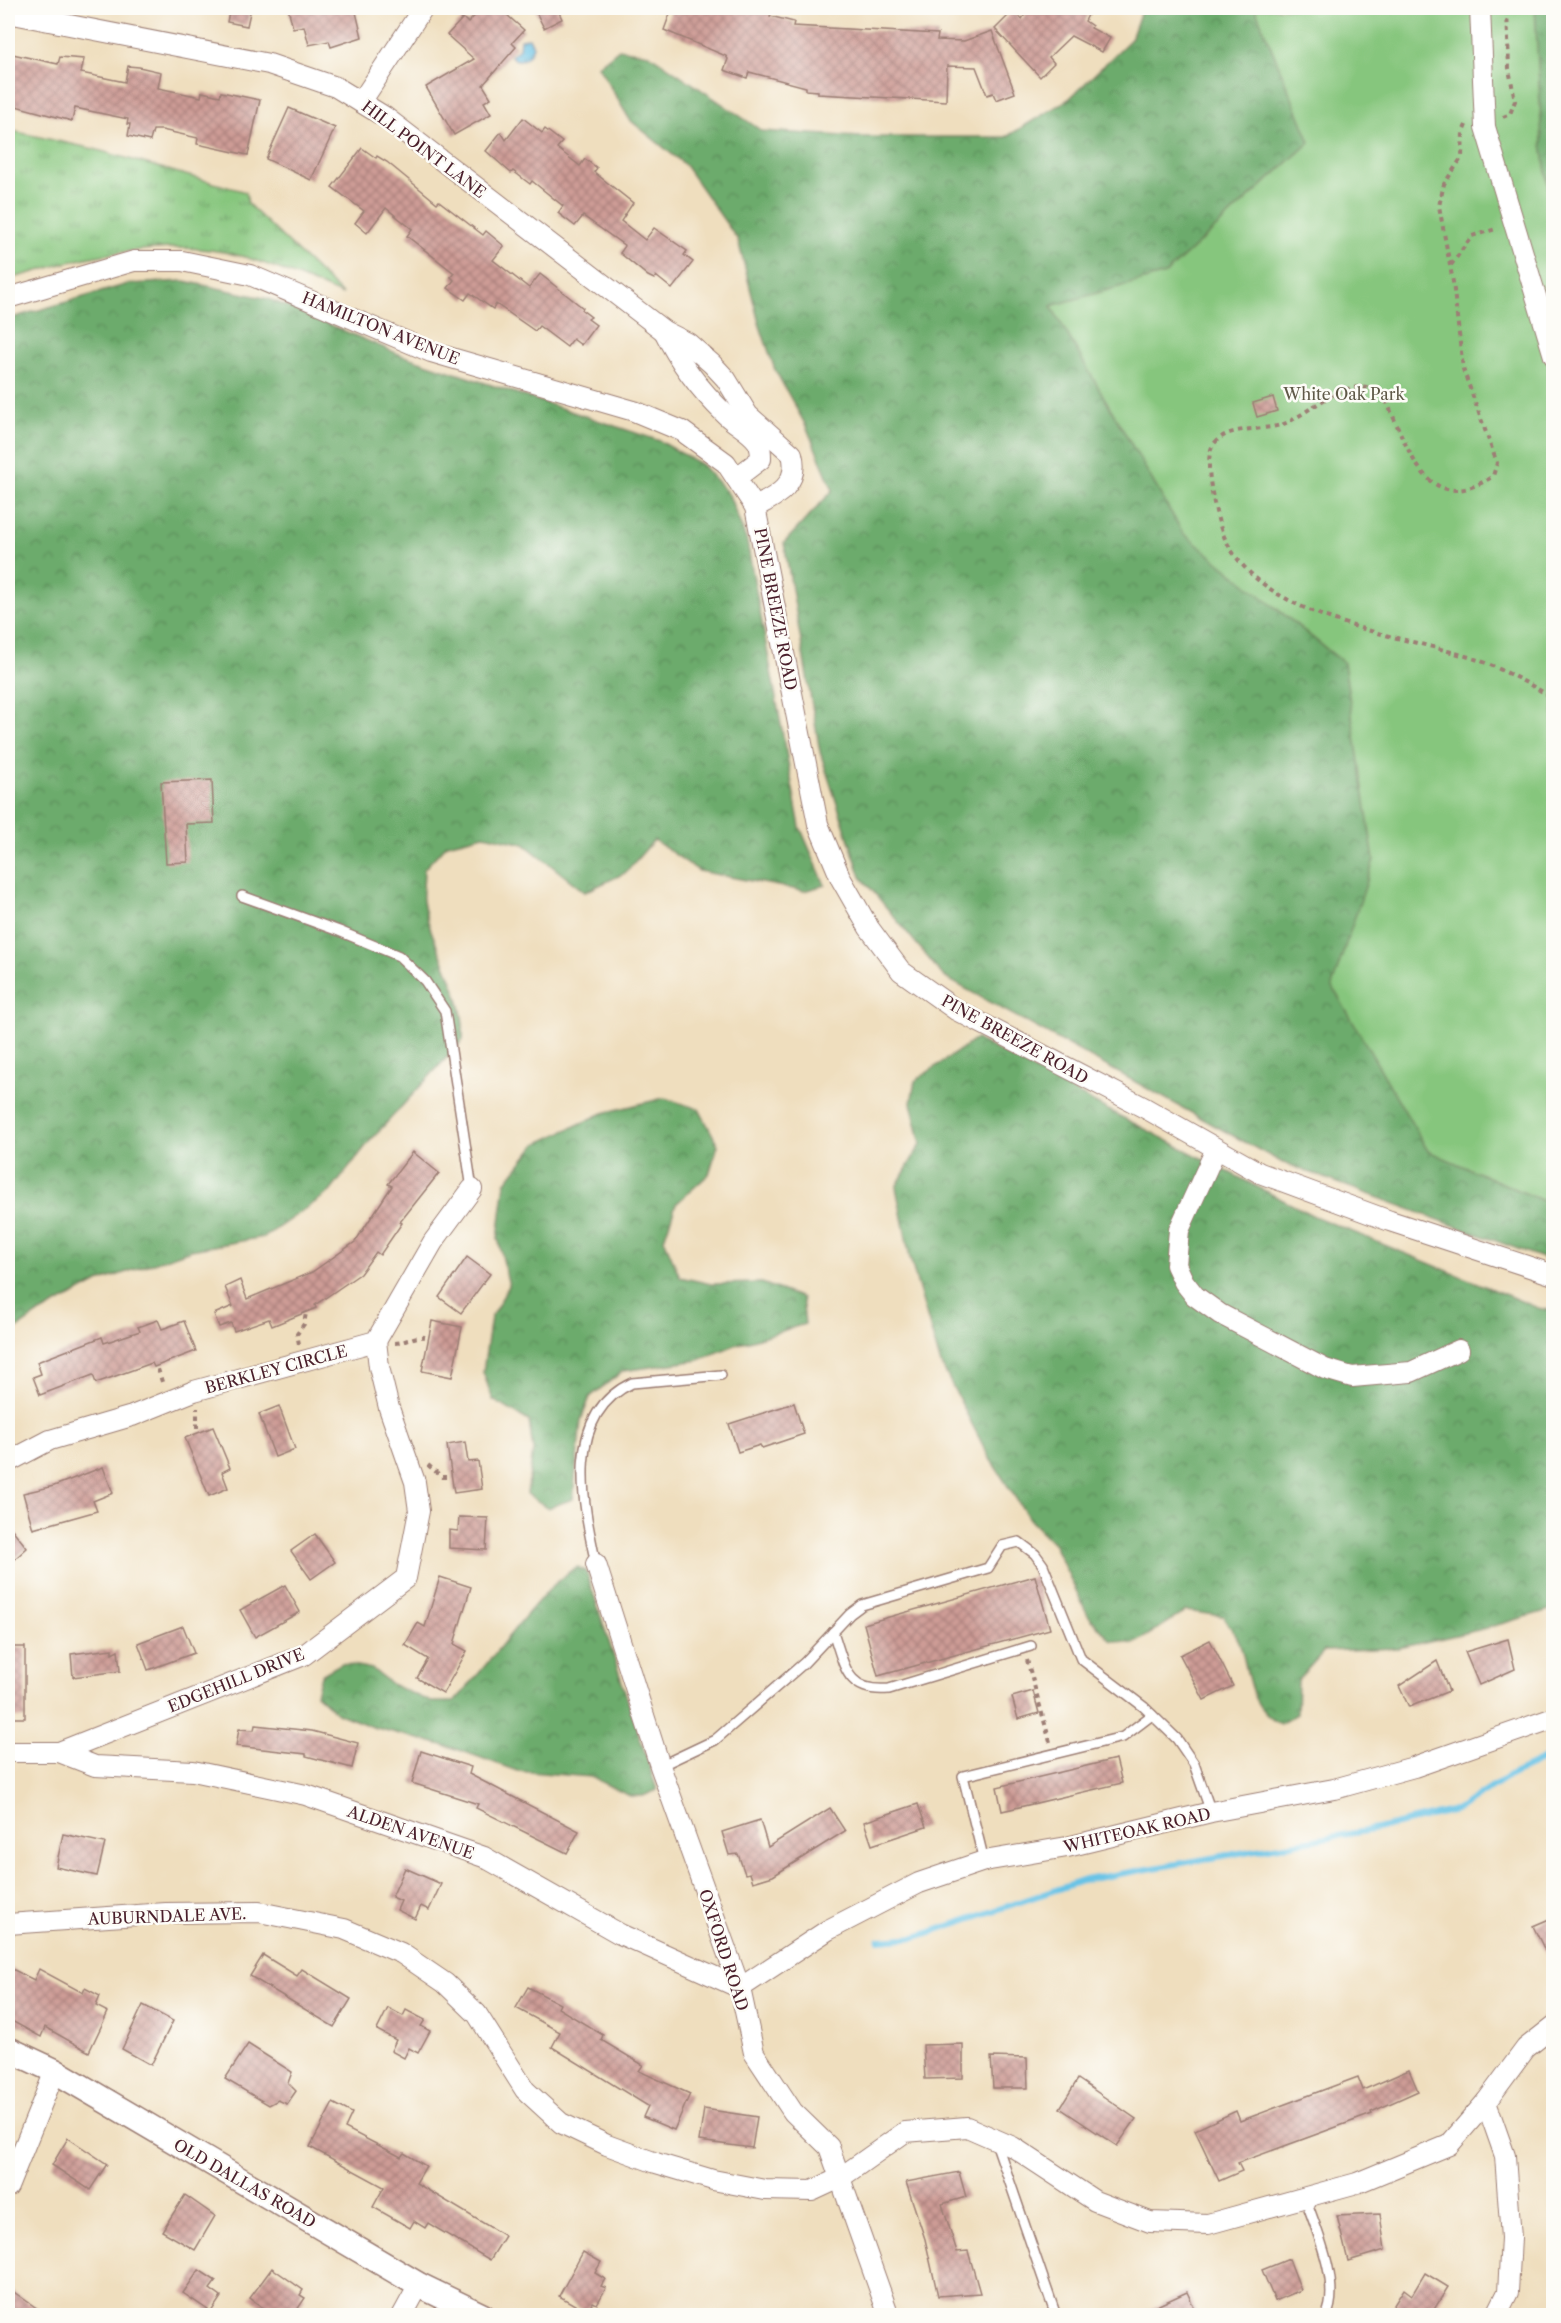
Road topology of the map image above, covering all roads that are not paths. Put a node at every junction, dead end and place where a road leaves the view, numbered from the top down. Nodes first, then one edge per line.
1 (423, 8) edge
2 (1480, 8) edge
3 (8, 13) edge
4 (361, 102) junction
5 (8, 298) edge
6 (664, 331) junction
7 (698, 351) junction
8 (1554, 356) edge
9 (682, 364) junction
10 (738, 415) junction
11 (736, 478) junction
12 (755, 507) junction
13 (243, 896) dead end
14 (1216, 1149) junction
15 (472, 1189) joint
16 (1554, 1275) edge
17 (382, 1341) junction
18 (1459, 1350) dead end
19 (721, 1375) dead end
20 (8, 1462) edge
21 (596, 1564) joint
22 (833, 1632) junction
23 (1027, 1647) road end
24 (1152, 1715) junction
25 (1554, 1718) edge
26 (8, 1752) edge
27 (59, 1752) junction
28 (660, 1766) junction
29 (1211, 1812) junction
30 (984, 1861) junction
31 (8, 1924) edge
32 (740, 1988) junction
33 (1554, 2026) edge
34 (8, 2049) edge
35 (55, 2071) junction
36 (1486, 2102) junction
37 (994, 2139) junction
38 (840, 2178) junction
39 (8, 2187) edge
40 (1305, 2197) junction
41 (419, 2285) junction
42 (402, 2316) edge
43 (483, 2316) edge
44 (889, 2316) edge
45 (1056, 2316) edge
46 (1326, 2316) edge
47 (1496, 2316) edge

1 - 4 street
2 - 8 street
3 - 4 street, HILL POINT LANE
4 - 6 street, HILL POINT LANE
5 - 11 street, HAMILTON AVENUE
6 - 7 street, HILL POINT LANE
6 - 9 street, HILL POINT LANE
7 - 9 street
7 - 10 street, HILL POINT LANE
9 - 10 street, HILL POINT LANE
10 - 11 street, HILL POINT LANE
10 - 12 street, HILL POINT LANE
11 - 12 street, HAMILTON AVENUE
12 - 14 street, PINE BREEZE ROAD
13 - 15 lane
14 - 16 street, PINE BREEZE ROAD
14 - 18 street
15 - 17 street
17 - 20 street, BERKLEY CIRCLE
17 - 27 street, EDGEHILL DRIVE
19 - 21 lane
21 - 28 street, OXFORD ROAD
22 - 23 lane
22 - 24 lane
22 - 28 lane
24 - 29 lane
24 - 30 lane
25 - 29 street, WHITEOAK ROAD
26 - 27 street
27 - 32 street, ALDEN AVENUE
28 - 32 street, OXFORD ROAD
29 - 30 street, WHITEOAK ROAD
30 - 32 street, WHITEOAK ROAD
31 - 38 street, AUBURNDALE AVE.
32 - 38 street, OXFORD ROAD
33 - 36 street, AUBURNDALE AVE.
34 - 35 street, OLD DALLAS ROAD
35 - 39 street
35 - 41 street, OLD DALLAS ROAD
36 - 40 street, AUBURNDALE AVE.
36 - 47 street
37 - 38 street, AUBURNDALE AVE.
37 - 40 street, AUBURNDALE AVE.
37 - 45 lane
38 - 44 street, OXFORD ROAD
40 - 46 lane
41 - 42 street
41 - 43 street, OLD DALLAS ROAD

